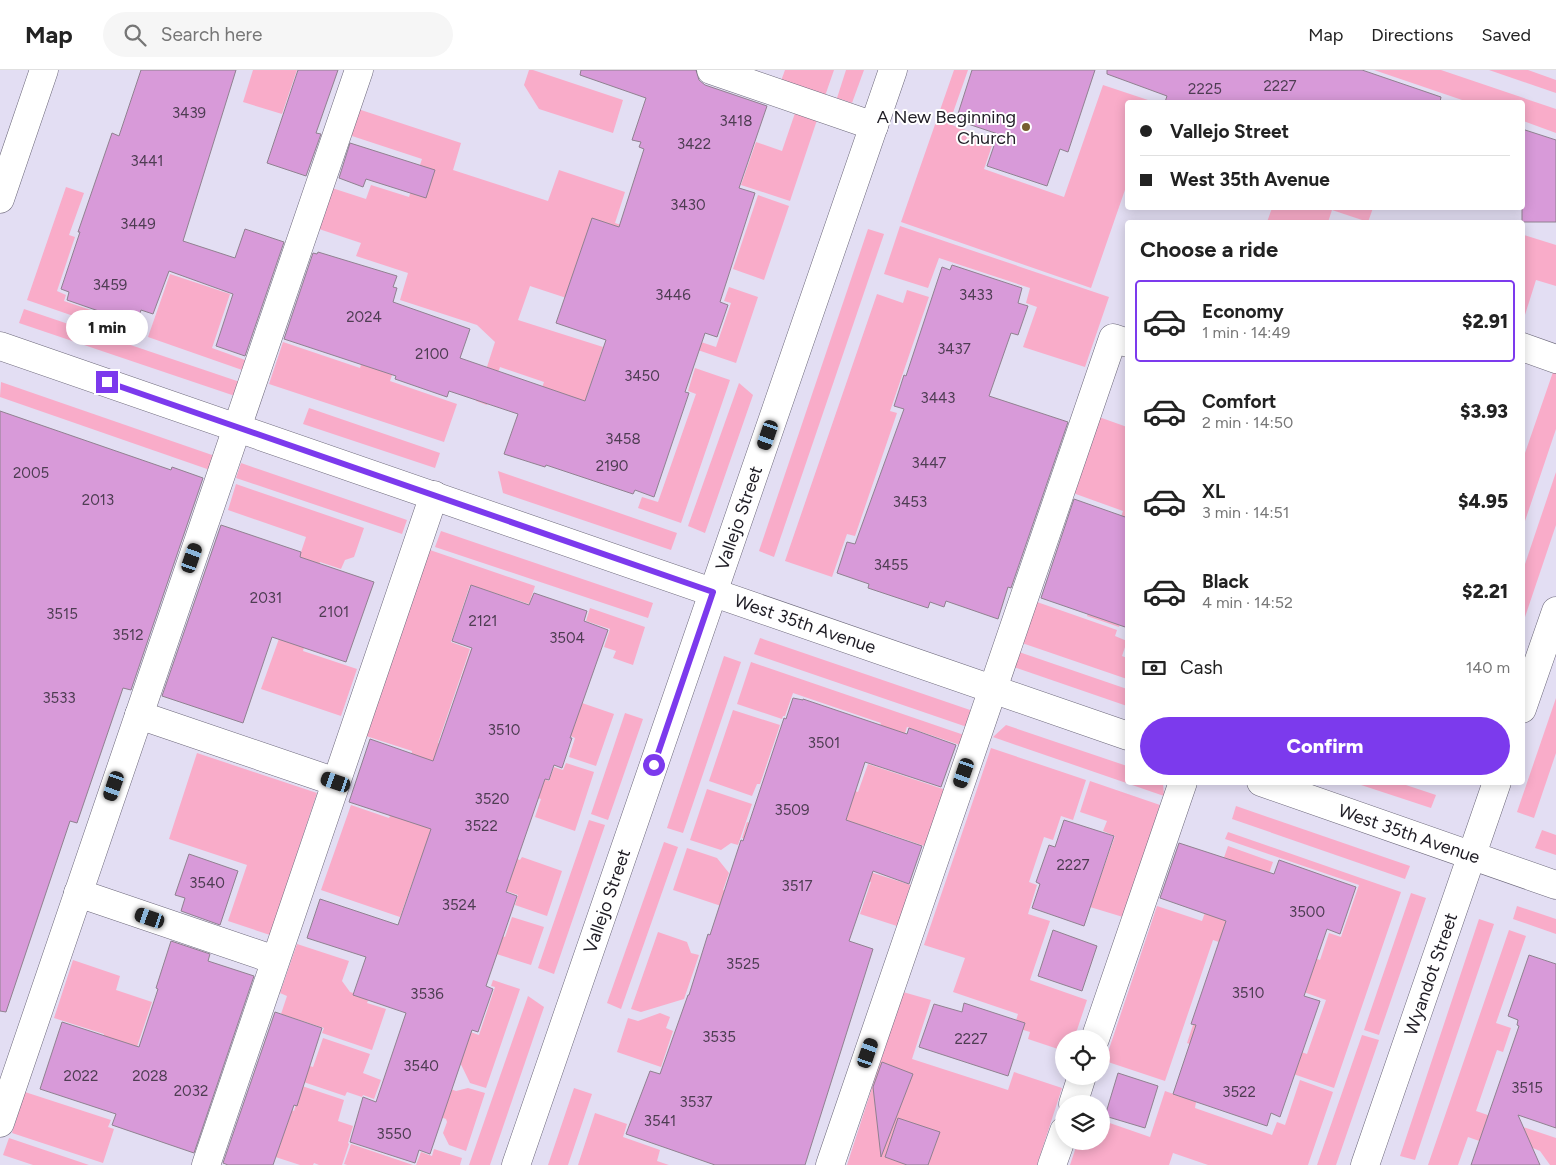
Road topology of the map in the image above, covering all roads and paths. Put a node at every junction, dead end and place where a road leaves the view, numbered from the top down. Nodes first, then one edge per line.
1 (44, 70) edge
2 (359, 70) edge
3 (710, 70) edge
4 (893, 70) edge
5 (874, 126) junction
6 (0, 199) edge
7 (1125, 342) edge
8 (0, 346) edge
9 (1525, 348) edge
10 (1556, 358) edge
11 (237, 428) junction
12 (434, 496) junction
13 (713, 592) junction
14 (1556, 611) edge
15 (993, 690) junction
16 (1525, 700) edge
17 (139, 715) junction
18 (1125, 735) edge
19 (336, 782) junction
20 (1182, 785) edge
21 (1270, 785) edge
22 (1496, 785) edge
23 (1472, 856) junction
24 (1556, 885) edge
25 (78, 893) junction
26 (275, 960) junction
27 (1098, 1030) edge
28 (0, 1123) edge
29 (1057, 1150) edge
30 (206, 1165) edge
31 (516, 1165) edge
32 (830, 1165) edge
33 (1052, 1165) edge
34 (1365, 1165) edge

1 - 6 street
2 - 11 street
3 - 5 street
4 - 5 street, Vallejo Street
5 - 13 street, Vallejo Street
7 - 15 street
8 - 11 street, West 35th Avenue
9 - 10 street
11 - 12 street, West 35th Avenue
11 - 17 street
12 - 13 street, West 35th Avenue
12 - 19 street
13 - 15 street, West 35th Avenue
13 - 31 street, Vallejo Street
14 - 16 street
15 - 18 street, West 35th Avenue
15 - 32 street
17 - 19 street
17 - 25 street
19 - 26 street
20 - 27 street
21 - 23 street, West 35th Avenue
22 - 23 street, Wyandot Street
23 - 24 street, West 35th Avenue
23 - 34 street, Wyandot Street
25 - 26 street
25 - 28 street
26 - 30 street
29 - 33 street

